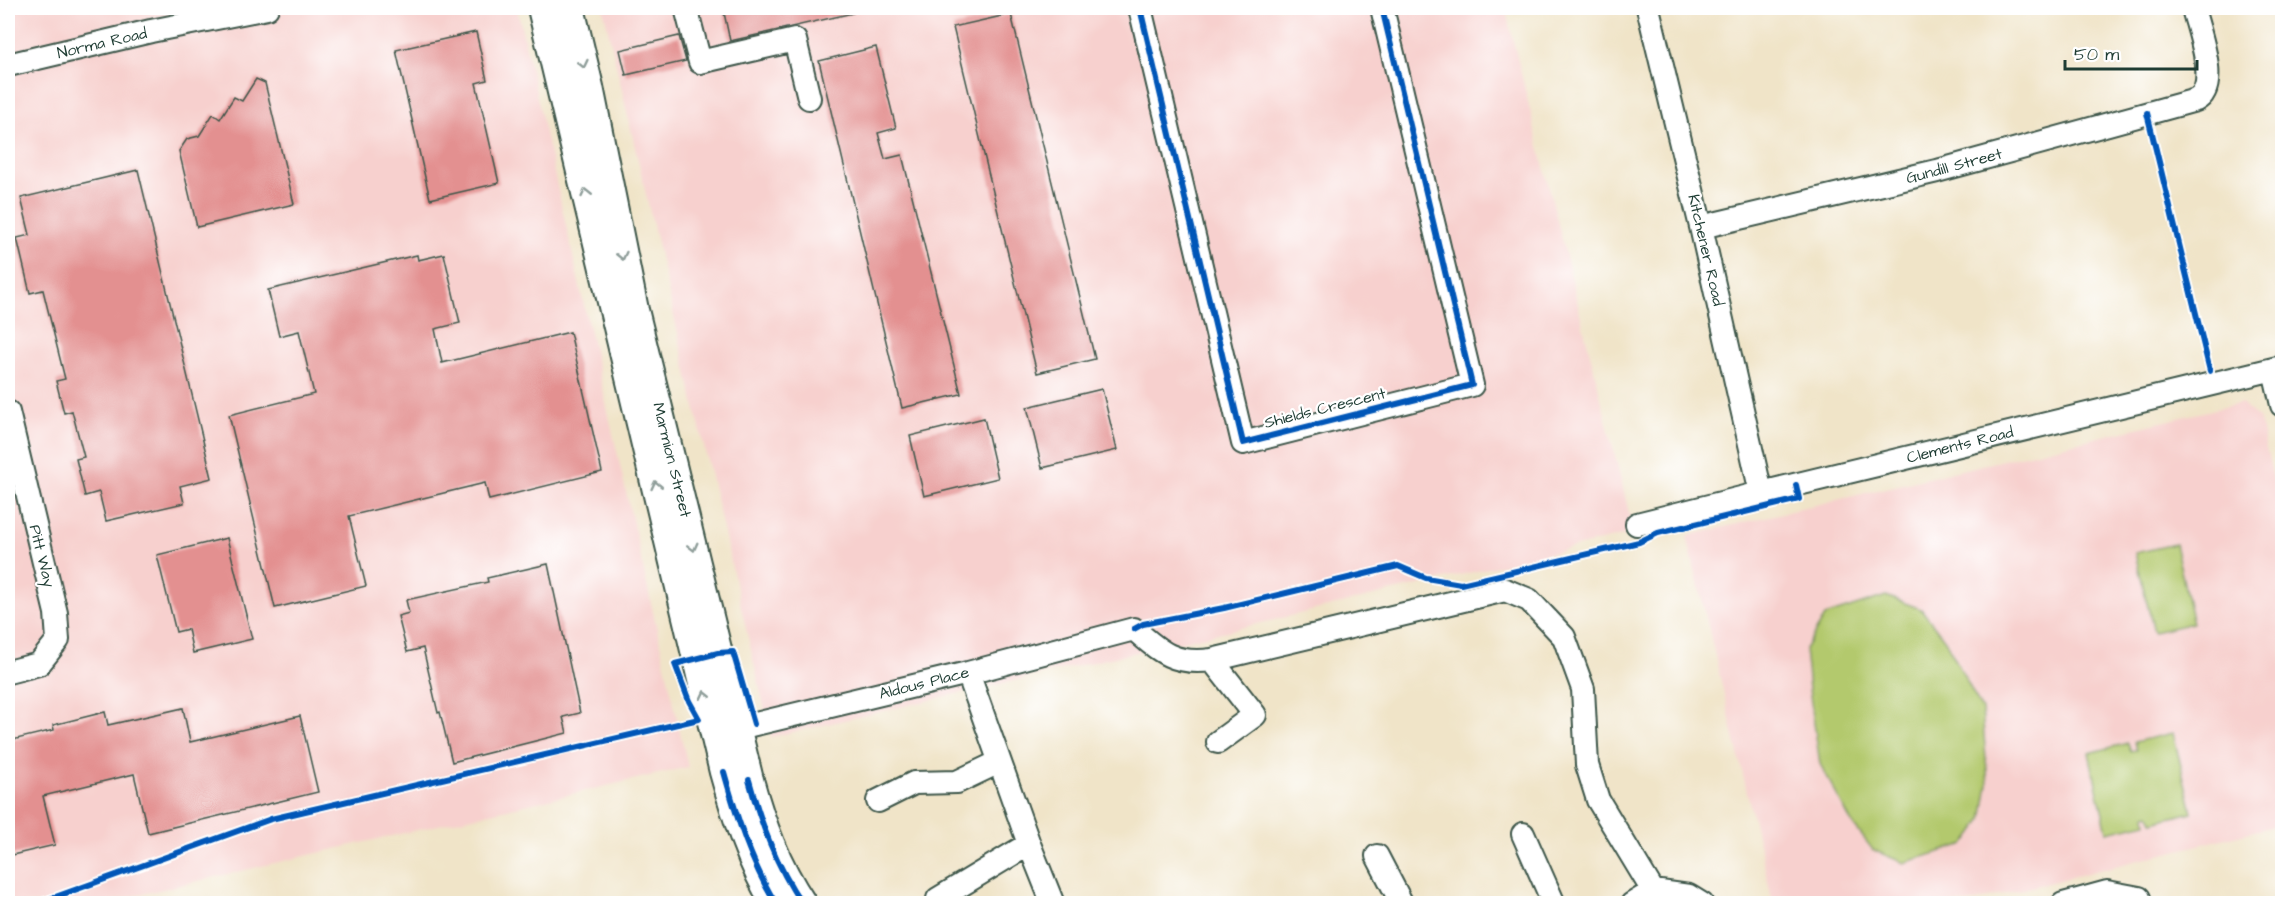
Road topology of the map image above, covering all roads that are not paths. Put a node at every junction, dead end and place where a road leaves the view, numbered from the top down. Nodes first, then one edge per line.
1 (267, 8) edge
2 (542, 8) edge
3 (570, 8) edge
4 (686, 8) edge
5 (1140, 8) edge
6 (1382, 8) edge
7 (1648, 8) edge
8 (2193, 8) edge
9 (8, 65) edge
10 (809, 98) dead end
11 (1701, 227) junction
12 (2278, 368) edge
13 (2283, 405) edge
14 (8, 412) edge
15 (1761, 492) junction
16 (1637, 524) dead end
17 (1212, 660) junction
18 (8, 672) edge
19 (968, 673) junction
20 (725, 731) junction
21 (1218, 742) dead end
22 (999, 762) junction
23 (878, 801) dead end
24 (1523, 834) dead end
25 (1029, 844) junction
26 (1377, 856) dead end
27 (1653, 891) junction
28 (2139, 898) dead end
29 (938, 899) dead end
30 (776, 903) edge
31 (802, 903) edge
32 (1053, 903) edge
33 (1402, 903) edge
34 (1554, 903) edge
35 (1632, 903) edge
36 (1702, 903) edge
37 (2063, 903) edge

1 - 9 street, Norma Road
20 -> 2 main road, Marmion Street
3 -> 20 main road, Marmion Street
4 - 10 street
5 - 6 street, Shields Crescent
7 - 11 street, Kitchener Road
8 - 11 street, Gundill Street
11 - 15 street, Kitchener Road
12 - 13 street
12 - 15 street, Clements Road
14 - 18 street, Pitt Way
15 - 16 street, Clements Road
17 - 19 street, Aldous Place
17 - 21 street
17 - 27 street
19 - 20 street, Aldous Place
19 - 22 street
20 - 30 main road, Marmion Street
20 - 31 main road, Marmion Street
22 - 23 street
22 - 25 street
24 - 34 street
25 - 29 street
25 - 32 street
26 - 33 street
27 - 35 street
27 - 36 street
28 - 37 street

